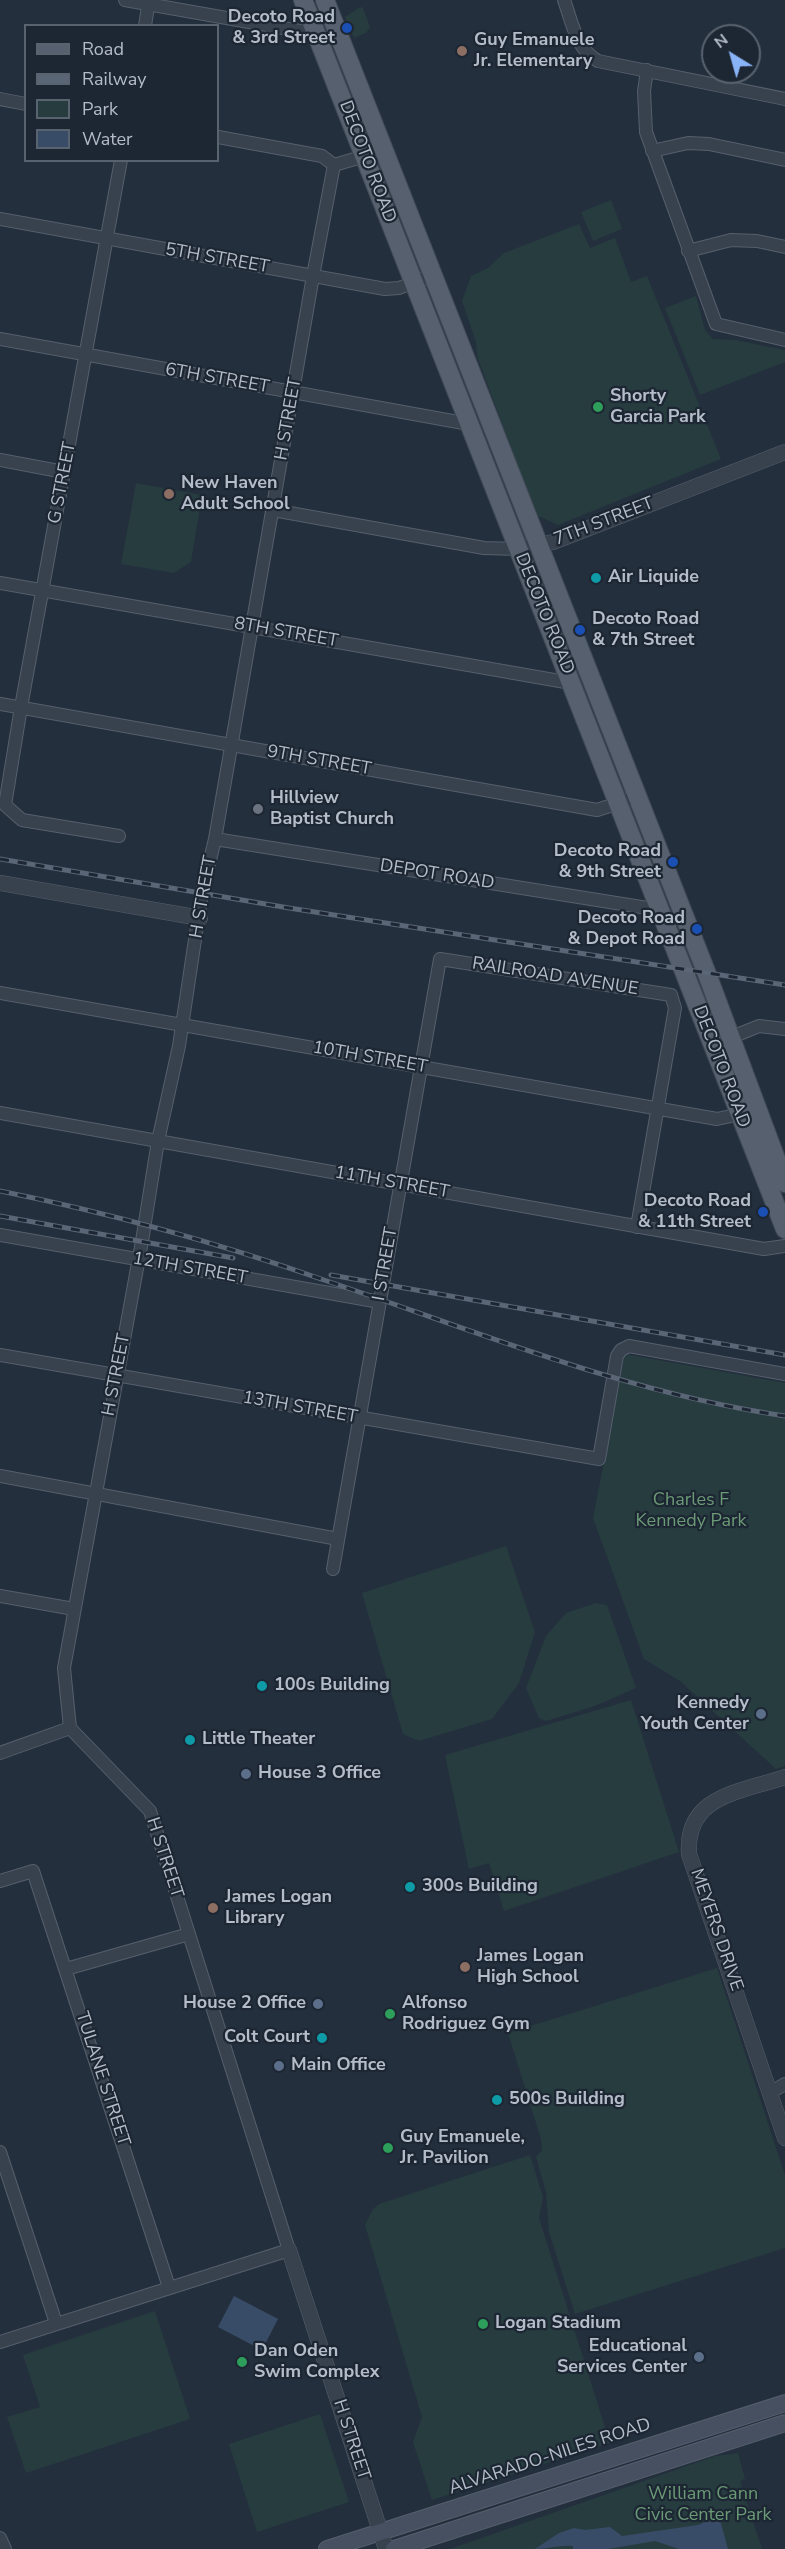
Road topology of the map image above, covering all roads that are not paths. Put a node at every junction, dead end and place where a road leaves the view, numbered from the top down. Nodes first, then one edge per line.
1 (125, 0) edge
2 (303, 0) edge
3 (325, 0) edge
4 (564, 0) edge
5 (149, 2) edge
6 (145, 24) edge
7 (317, 34) junction
8 (647, 70) junction
9 (0, 99) edge
10 (785, 99) edge
11 (24, 104) edge
12 (219, 137) edge
13 (652, 151) junction
14 (365, 156) junction
15 (785, 160) edge
16 (121, 162) edge
17 (334, 165) junction
18 (0, 219) edge
19 (108, 239) junction
20 (785, 247) edge
21 (688, 251) junction
22 (433, 275) junction
23 (313, 276) junction
24 (414, 282) junction
25 (0, 339) edge
26 (785, 340) edge
27 (87, 356) junction
28 (293, 393) junction
29 (469, 424) junction
30 (785, 452) edge
31 (0, 460) edge
32 (64, 472) junction
33 (273, 510) junction
34 (539, 546) junction
35 (518, 549) junction
36 (0, 583) edge
37 (43, 591) junction
38 (252, 627) junction
39 (571, 683) junction
40 (0, 704) edge
41 (21, 707) junction
42 (231, 745) junction
43 (637, 797) junction
44 (619, 805) junction
45 (119, 836) dead end
46 (215, 840) junction
47 (0, 883) edge
48 (660, 910) junction
49 (200, 918) junction
50 (440, 960) joint
51 (0, 993) edge
52 (182, 1024) junction
53 (785, 1029) edge
54 (732, 1038) junction
55 (421, 1067) junction
56 (657, 1109) junction
57 (0, 1113) edge
58 (740, 1114) junction
59 (158, 1141) junction
60 (785, 1183) edge
61 (401, 1185) junction
62 (637, 1227) junction
63 (785, 1229) edge
64 (0, 1235) edge
65 (785, 1246) edge
66 (139, 1260) junction
67 (380, 1302) junction
68 (0, 1355) edge
69 (785, 1374) edge
70 (118, 1375) junction
71 (361, 1418) junction
72 (0, 1476) edge
73 (95, 1494) junction
74 (338, 1539) junction
75 (333, 1569) dead end
76 (0, 1596) edge
77 (74, 1609) junction
78 (70, 1728) junction
79 (0, 1753) edge
80 (785, 1777) edge
81 (0, 1881) edge
82 (189, 1934) junction
83 (66, 1969) junction
84 (785, 2084) edge
85 (771, 2092) junction
86 (785, 2138) edge
87 (0, 2152) edge
88 (289, 2250) junction
89 (169, 2287) junction
90 (56, 2323) junction
91 (0, 2342) edge
92 (785, 2403) edge
93 (785, 2423) edge
94 (381, 2532) junction
95 (0, 2538) edge
96 (5, 2549) edge
97 (327, 2549) edge
98 (386, 2549) edge
99 (394, 2549) edge

1 - 5 street
2 - 7 main road, DECOTO ROAD
3 - 22 main road, DECOTO ROAD
4 - 8 street
5 - 6 street
5 - 7 street
7 - 14 main road, DECOTO ROAD
8 - 10 street
8 - 13 street
9 - 11 street
12 - 17 street
13 - 15 street
13 - 21 street
14 - 17 street
14 - 24 main road, DECOTO ROAD
16 - 19 street, G STREET
17 - 23 street, H STREET
18 - 19 street, 5TH STREET
19 - 23 street, 5TH STREET
19 - 27 street, G STREET
20 - 21 street
21 - 26 street
22 - 24 street, 5TH STREET
22 - 34 main road, DECOTO ROAD
23 - 24 street, 5TH STREET
23 - 28 street, H STREET
24 - 29 main road, DECOTO ROAD
25 - 27 street, 6TH STREET
27 - 28 street, 6TH STREET
27 - 32 street, G STREET
28 - 29 street, 6TH STREET
28 - 33 street, H STREET
29 - 35 main road, DECOTO ROAD
30 - 34 street, 7TH STREET
31 - 32 street
32 - 37 street, G STREET
33 - 35 street, 7TH STREET
33 - 38 street, H STREET
34 - 35 street, 7TH STREET
34 - 43 main road, DECOTO ROAD
35 - 39 main road, DECOTO ROAD
36 - 37 street, 8TH STREET
37 - 38 street, 8TH STREET
37 - 41 street, G STREET
38 - 39 street, 8TH STREET
38 - 42 street, H STREET
39 - 44 main road, DECOTO ROAD
40 - 41 street, 9TH STREET
41 - 42 street, 9TH STREET
41 - 45 street, G STREET
42 - 44 street, 9TH STREET
42 - 46 street, H STREET
43 - 44 street, 9TH STREET
43 - 54 main road, DECOTO ROAD
44 - 48 main road, DECOTO ROAD
46 - 48 street, DEPOT ROAD
46 - 49 street, H STREET
47 - 49 street
48 - 58 main road, DECOTO ROAD
49 - 52 street, H STREET
50 - 55 street, I STREET
50 - 56 street, RAILROAD AVENUE
51 - 52 street, 10TH STREET
52 - 55 street, 10TH STREET
52 - 59 street, H STREET
53 - 54 street
54 - 60 main road, DECOTO ROAD
55 - 56 street, 10TH STREET
55 - 61 street, I STREET
56 - 58 street, 10TH STREET
56 - 62 street
57 - 59 street, 11TH STREET
58 - 63 main road, DECOTO ROAD
59 - 61 street, 11TH STREET
59 - 66 street, H STREET
61 - 62 street, 11TH STREET
61 - 67 street, I STREET
62 - 65 street, 11TH STREET
64 - 66 street, 12TH STREET
66 - 67 street, 12TH STREET
66 - 70 street, H STREET
67 - 71 street, I STREET
68 - 70 street, 13TH STREET
69 - 71 street, 13TH STREET
70 - 71 street, 13TH STREET
70 - 73 street, H STREET
71 - 74 street, I STREET
72 - 73 street
73 - 74 street
73 - 77 street, H STREET
74 - 75 street, I STREET
76 - 77 street
77 - 78 street, H STREET
78 - 79 street
78 - 82 street, H STREET
80 - 85 street, MEYERS DRIVE
81 - 83 street, TULANE STREET
82 - 83 street
82 - 88 street, H STREET
83 - 89 street, TULANE STREET
84 - 85 street
85 - 86 street, MEYERS DRIVE
87 - 90 street
88 - 89 street
88 - 94 street, H STREET
89 - 90 street
90 - 91 street
92 - 94 main road, ALVARADO-NILES ROAD
93 - 99 main road
94 - 97 main road, ALVARADO-NILES ROAD
94 - 98 street, H STREET
95 - 96 street

